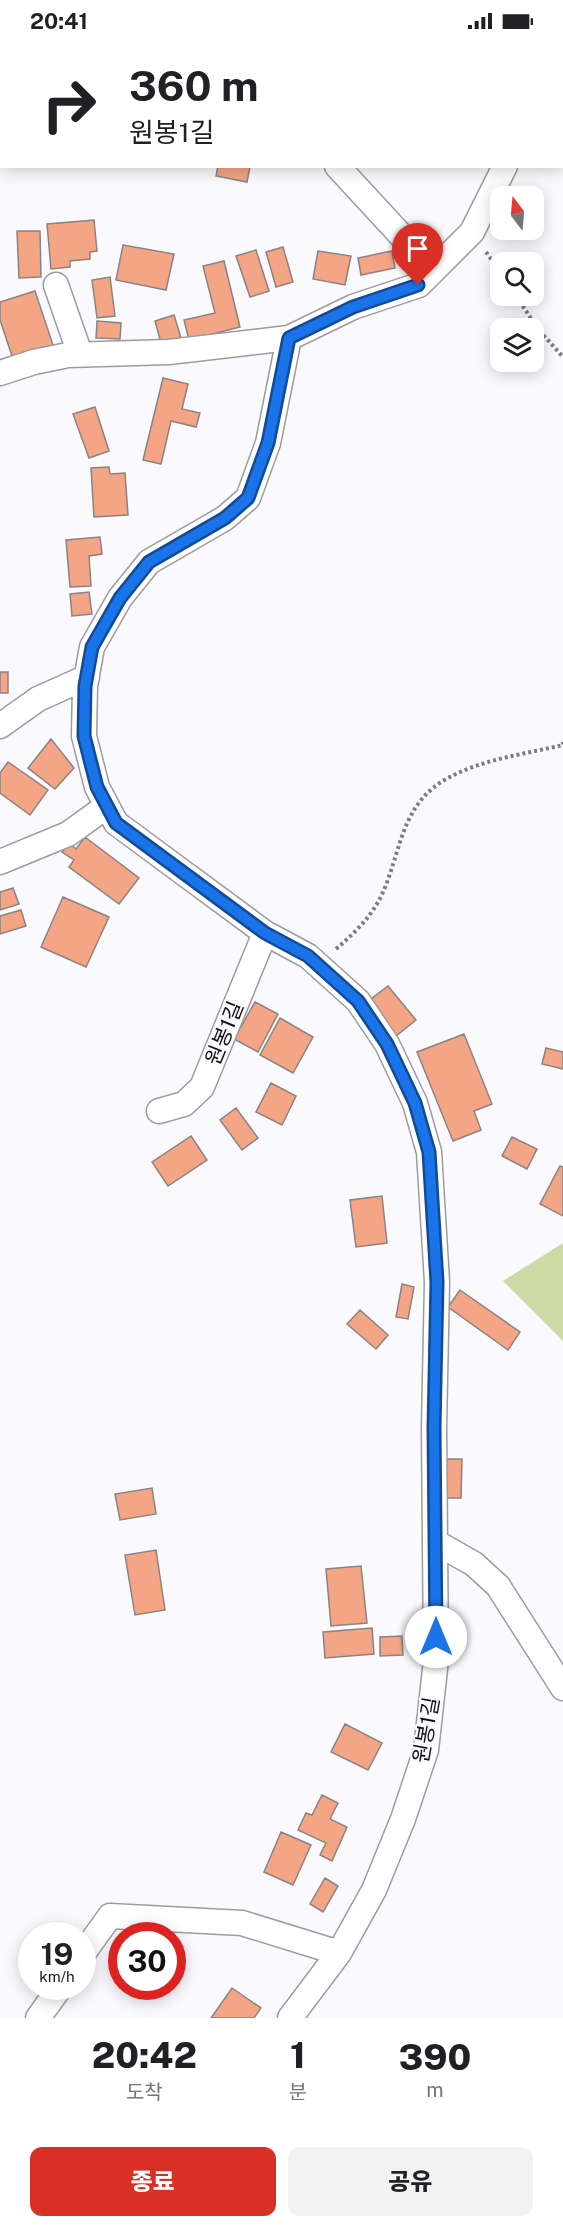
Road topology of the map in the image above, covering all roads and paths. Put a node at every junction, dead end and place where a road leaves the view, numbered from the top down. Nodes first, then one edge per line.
1 (339, 168) edge
2 (504, 168) edge
3 (433, 270) junction
4 (57, 285) dead end
5 (523, 306) edge
6 (289, 338) junction
7 (80, 354) junction
8 (563, 357) edge
9 (0, 373) edge
10 (87, 677) junction
11 (0, 726) edge
12 (563, 742) edge
13 (107, 806) junction
14 (0, 862) edge
15 (265, 933) junction
16 (318, 965) junction
17 (159, 1111) dead end
18 (437, 1542) junction
19 (563, 1688) edge
20 (96, 1936) edge
21 (339, 1953) junction
22 (51, 2000) edge
23 (39, 2018) edge
24 (290, 2018) edge

1 - 3 street
2 - 3 street
3 - 6 street
4 - 7 street
5 - 8 path
6 - 7 street
6 - 10 street, 원봉1길
7 - 9 street
10 - 11 street
10 - 13 street, 원봉1길
12 - 16 path
13 - 14 street
13 - 15 street, 원봉1길
15 - 16 street, 원봉1길
15 - 17 street, 원봉1길
16 - 18 street, 원봉1길
18 - 19 street
18 - 21 street, 원봉1길
20 - 21 street
21 - 24 street, 원봉1길
22 - 23 street

